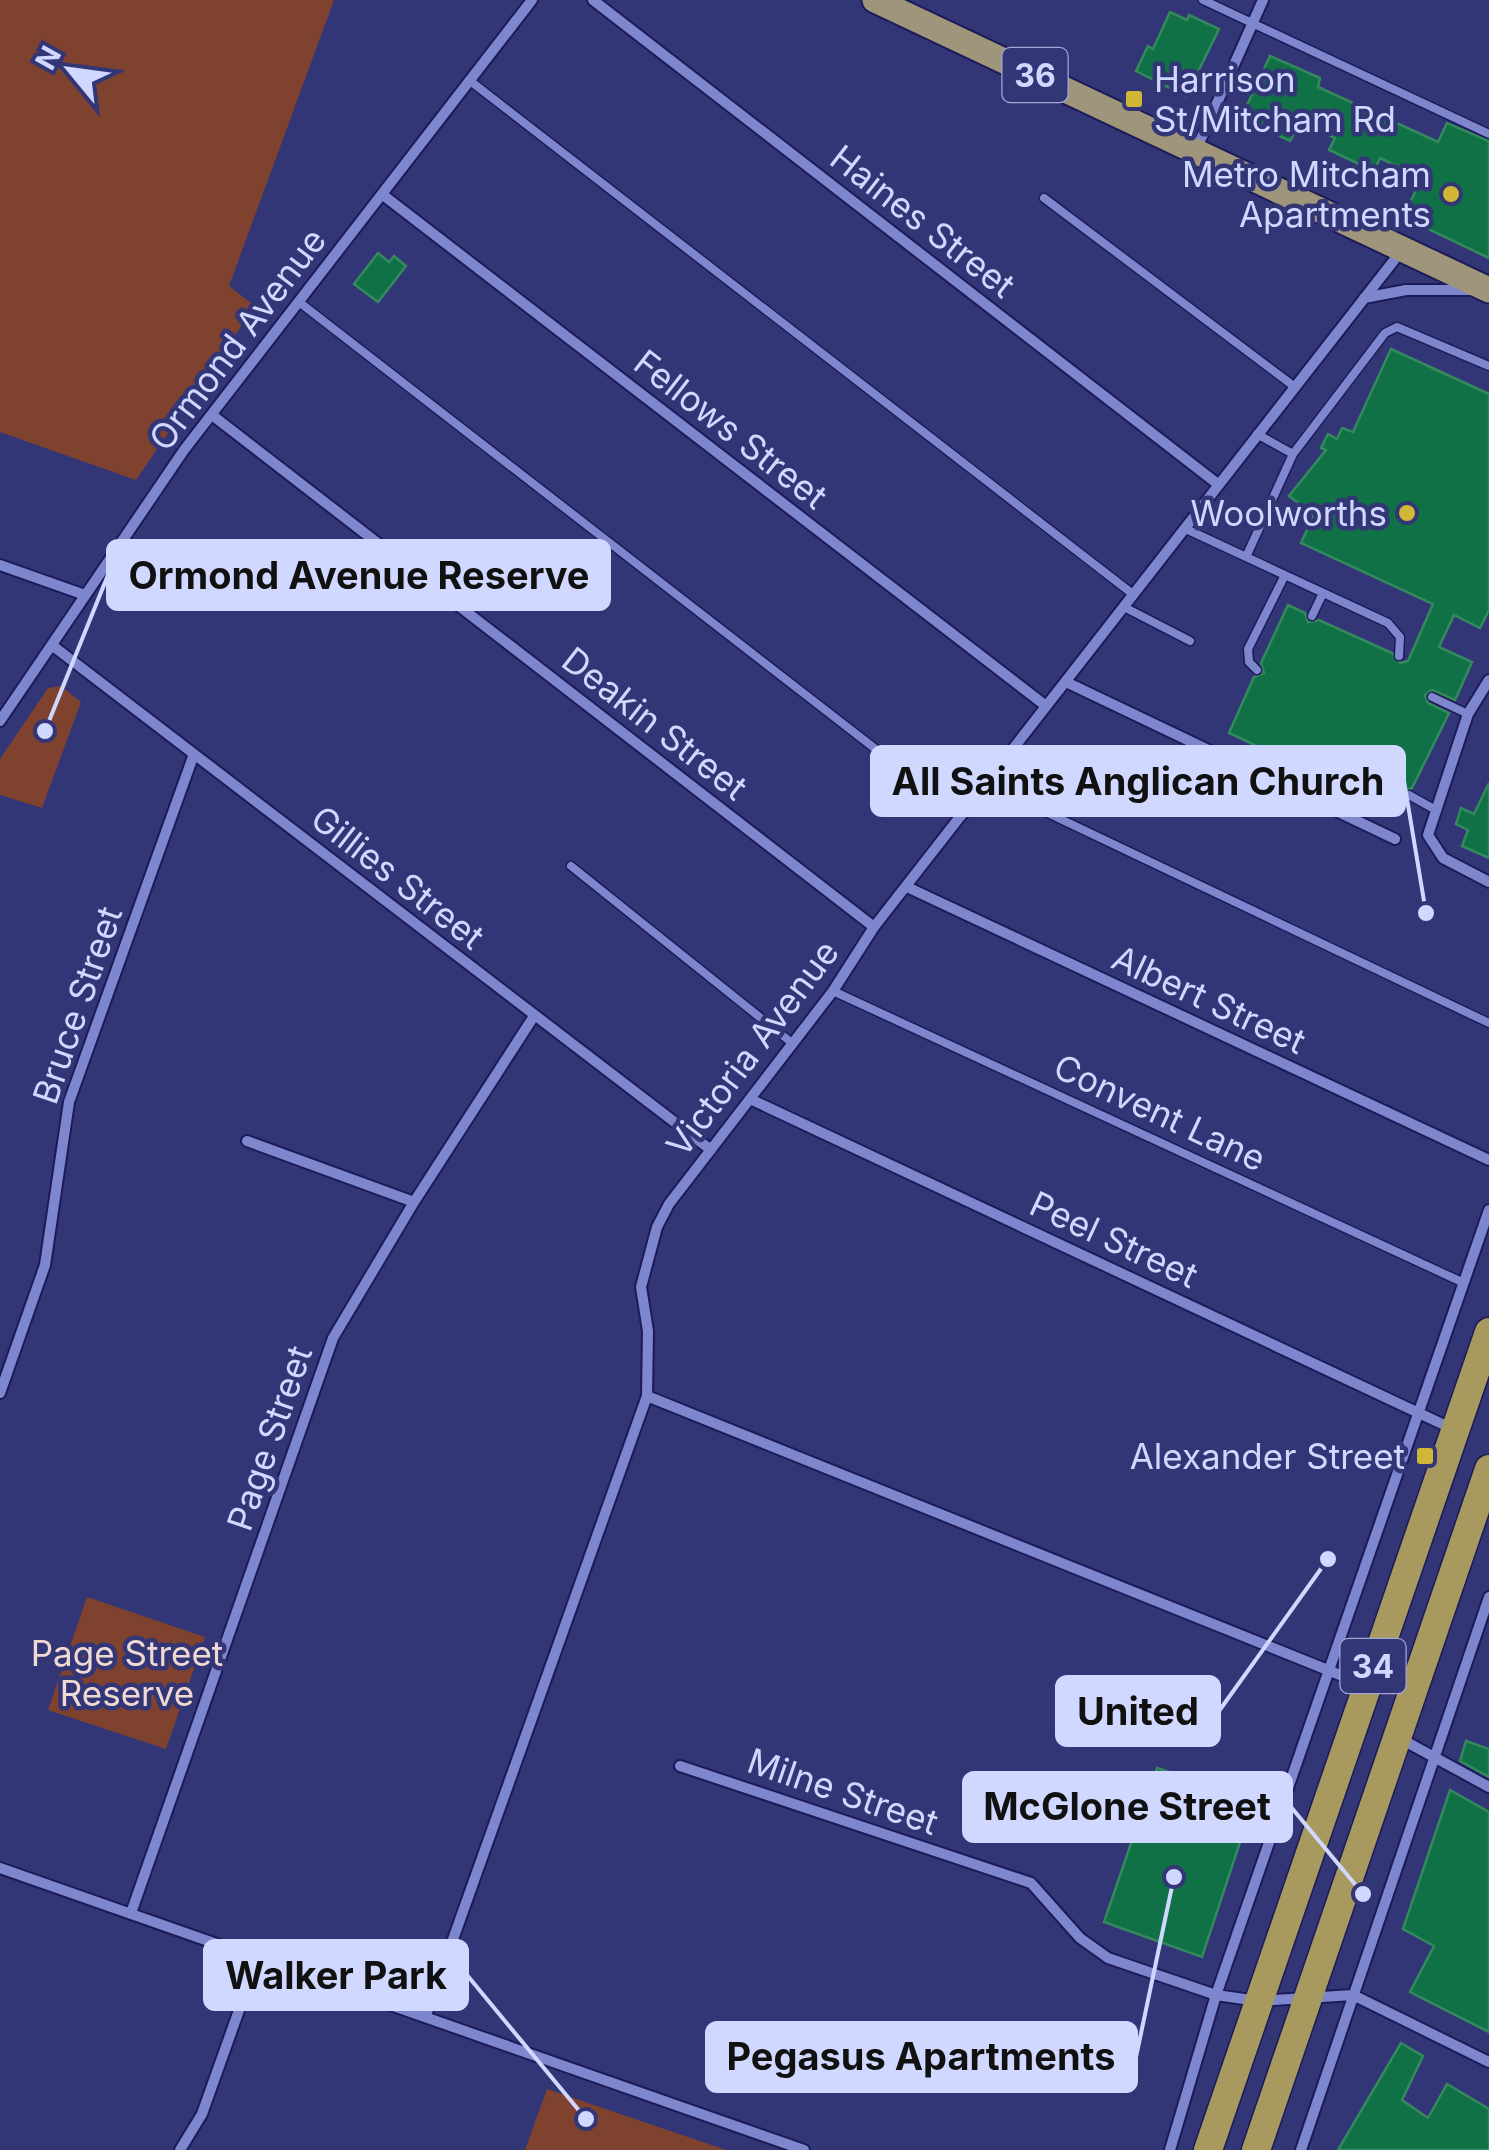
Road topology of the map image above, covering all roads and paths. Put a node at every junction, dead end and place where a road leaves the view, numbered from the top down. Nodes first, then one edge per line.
1 (532, 0) edge
2 (593, 0) edge
3 (875, 0) edge
4 (1203, 0) edge
5 (1263, 0) edge
6 (1252, 23) junction
7 (468, 80) junction
8 (1489, 134) edge
9 (1195, 151) junction
10 (383, 194) junction
11 (1044, 198) dead end
12 (1402, 250) junction
13 (1489, 290) edge
14 (1364, 298) junction
15 (298, 302) junction
16 (1489, 366) edge
17 (1295, 386) junction
18 (212, 415) junction
19 (1258, 434) junction
20 (1293, 454) junction
21 (1219, 484) junction
22 (1186, 528) junction
23 (1246, 557) junction
24 (0, 565) edge
25 (1285, 576) junction
26 (1323, 593) junction
27 (85, 595) junction
28 (1134, 595) junction
29 (1124, 607) junction
30 (1312, 616) dead end
31 (1190, 641) dead end
32 (53, 646) junction
33 (1399, 656) dead end
34 (1258, 670) dead end
35 (1489, 680) edge
36 (1066, 682) junction
37 (1432, 697) dead end
38 (1046, 706) junction
39 (1468, 714) junction
40 (0, 721) edge
41 (194, 754) junction
42 (987, 784) junction
43 (1410, 795) dead end
44 (1434, 809) junction
45 (962, 816) junction
46 (1396, 839) dead end
47 (571, 866) dead end
48 (1489, 882) edge
49 (907, 887) junction
50 (874, 927) junction
51 (833, 990) junction
52 (534, 1016) junction
53 (1489, 1023) edge
54 (792, 1043) junction
55 (750, 1099) junction
56 (247, 1142) dead end
57 (711, 1150) junction
58 (1489, 1160) edge
59 (414, 1202) junction
60 (1489, 1210) edge
61 (1464, 1284) junction
62 (1489, 1332) edge
63 (0, 1392) edge
64 (648, 1396) junction
65 (1416, 1412) junction
66 (1455, 1430) junction
67 (1489, 1469) edge
68 (1489, 1597) edge
69 (1328, 1671) junction
70 (1366, 1686) junction
71 (1396, 1736) junction
72 (1434, 1758) junction
73 (680, 1766) dead end
74 (1489, 1787) edge
75 (0, 1868) edge
76 (131, 1914) junction
77 (258, 1958) junction
78 (1216, 1995) junction
79 (1354, 1995) junction
80 (1308, 1996) junction
81 (1258, 2001) junction
82 (426, 2015) junction
83 (1489, 2062) edge
84 (180, 2150) edge
85 (804, 2150) edge
86 (1170, 2150) edge
87 (1208, 2150) edge
88 (1256, 2150) edge
89 (1301, 2150) edge

1 - 7 street, Ormond Avenue
2 - 21 street, Haines Street
3 - 9 main road, 36
4 - 6 lane
5 - 6 street
6 - 8 lane
6 - 9 street
7 - 10 street, Ormond Avenue
7 - 28 lane
9 - 12 main road, 36
10 - 15 street, Ormond Avenue
10 - 38 street, Fellows Street
11 - 17 lane
12 - 13 main road, 36
12 - 14 street, Victoria Avenue
13 - 14 street
14 - 17 street, Victoria Avenue
15 - 18 street, Ormond Avenue
15 - 45 lane
16 - 20 lane
17 - 19 street, Victoria Avenue
18 - 27 street, Ormond Avenue
18 - 50 street, Deakin Street
19 - 20 lane
19 - 21 street, Victoria Avenue
20 - 23 lane
21 - 22 street, Victoria Avenue
22 - 23 lane
22 - 28 street, Victoria Avenue
23 - 25 lane
24 - 27 street
25 - 26 lane
25 - 34 lane
26 - 30 lane
26 - 33 lane
27 - 32 street, Ormond Avenue
28 - 29 street, Victoria Avenue
29 - 31 lane
29 - 36 street, Victoria Avenue
32 - 40 street, Ormond Avenue
32 - 41 street, Gillies Street
35 - 39 street
36 - 38 street, Victoria Avenue
36 - 46 street
37 - 39 lane
38 - 42 street, Victoria Avenue
39 - 44 street
41 - 52 street, Gillies Street
41 - 63 street, Bruce Street
42 - 45 street, Victoria Avenue
42 - 53 lane
43 - 44 lane
44 - 48 street
45 - 49 street, Victoria Avenue
47 - 54 lane
49 - 50 street, Victoria Avenue
49 - 58 street, Albert Street
50 - 51 street, Victoria Avenue
51 - 54 street, Victoria Avenue
51 - 61 lane, Convent Lane
52 - 57 street, Gillies Street
52 - 59 street, Page Street
54 - 55 street, Victoria Avenue
55 - 57 street, Victoria Avenue
55 - 65 street, Peel Street
56 - 59 street
57 - 64 street, Victoria Avenue
59 - 76 street, Page Street
60 - 61 street
61 - 65 street
62 - 66 highway, 34
64 - 69 street
64 - 82 street, Victoria Avenue
65 - 66 street, Peel Street
65 - 69 street
66 - 70 highway, 34
67 - 71 highway, 34
68 - 72 street
69 - 70 street
69 - 78 street
70 - 81 highway, 34
71 - 72 street
71 - 80 highway, 34
72 - 74 street
72 - 79 street
73 - 78 street, Milne Street
75 - 76 street
76 - 77 street
77 - 82 street
77 - 84 street
78 - 81 street, Milne Street
78 - 86 street
79 - 80 street, Milne Street
79 - 83 street
79 - 89 street
80 - 81 street, Milne Street
80 - 88 highway, 34
81 - 87 highway, 34
82 - 85 street

